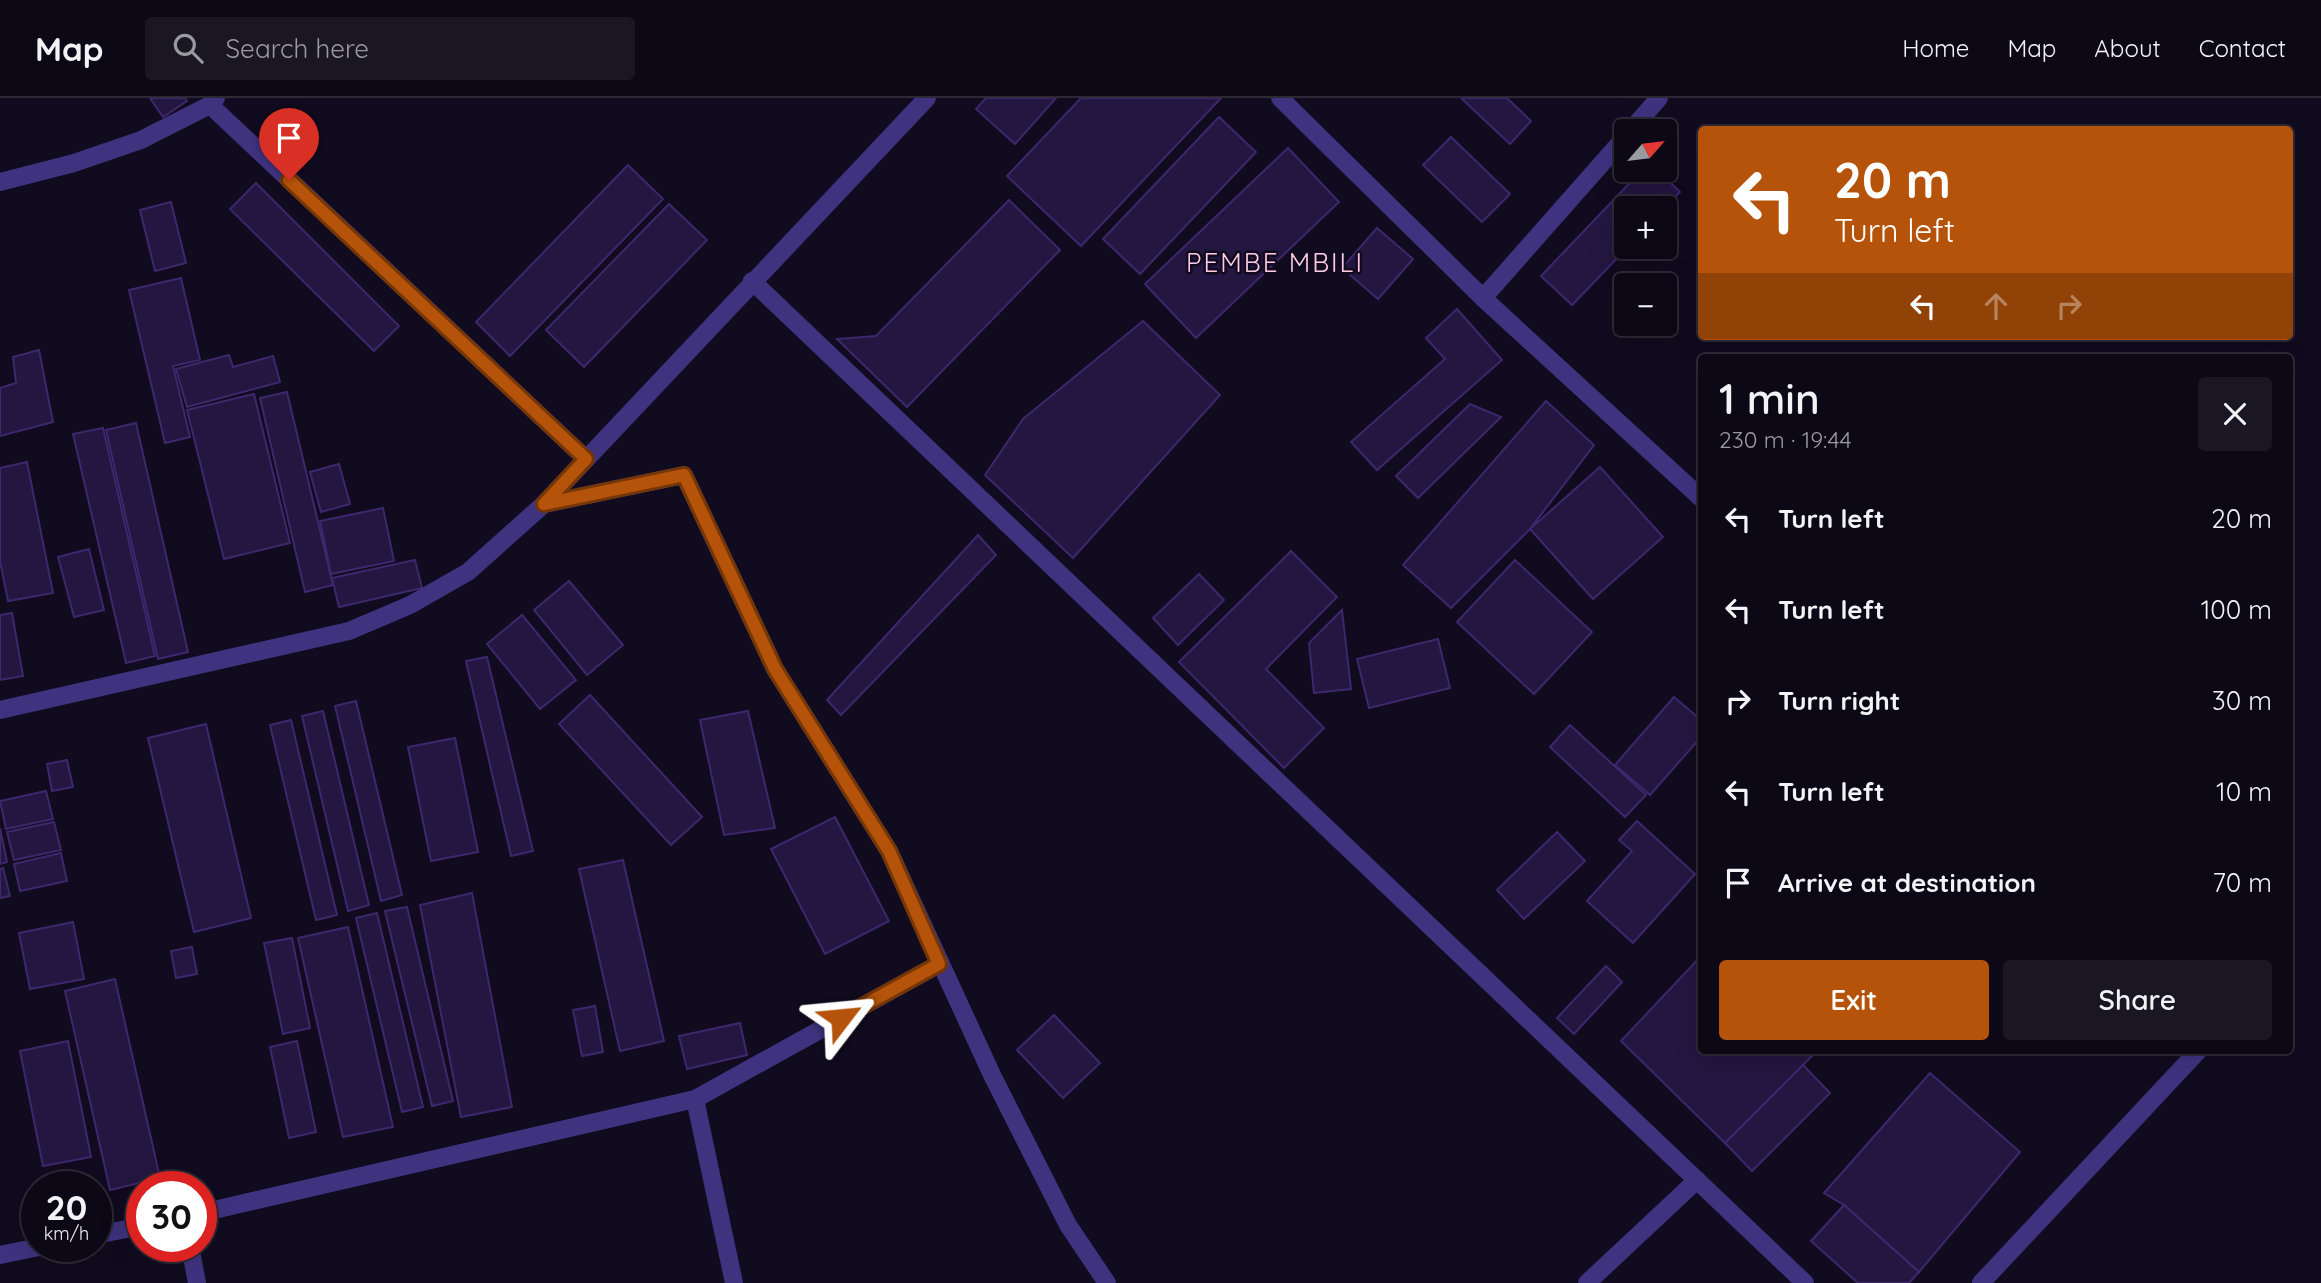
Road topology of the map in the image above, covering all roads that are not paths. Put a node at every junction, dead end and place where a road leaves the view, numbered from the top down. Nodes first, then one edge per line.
1 (927, 98) edge
2 (1280, 98) edge
3 (1659, 98) edge
4 (213, 102) edge
5 (1641, 119) edge
6 (1614, 150) edge
7 (0, 182) edge
8 (752, 281) junction
9 (1483, 298) junction
10 (586, 459) junction
11 (1698, 495) edge
12 (544, 504) junction
13 (0, 710) edge
14 (939, 964) junction
15 (2195, 1054) edge
16 (695, 1099) junction
17 (1697, 1180) junction
18 (217, 1209) edge
19 (21, 1251) edge
20 (0, 1255) edge
21 (193, 1262) edge
22 (197, 1283) edge
23 (734, 1283) edge
24 (1107, 1283) edge
25 (1587, 1283) edge
26 (1805, 1283) edge
27 (1981, 1283) edge

1 - 8 street
2 - 9 street
3 - 5 street
4 - 7 street
4 - 10 street
6 - 9 street
8 - 10 street
8 - 17 street
9 - 11 street
10 - 12 street
12 - 13 street
12 - 14 street
14 - 16 street
14 - 24 street
15 - 27 street
16 - 18 street
16 - 23 street
17 - 25 street
17 - 26 street
19 - 20 street
21 - 22 street

